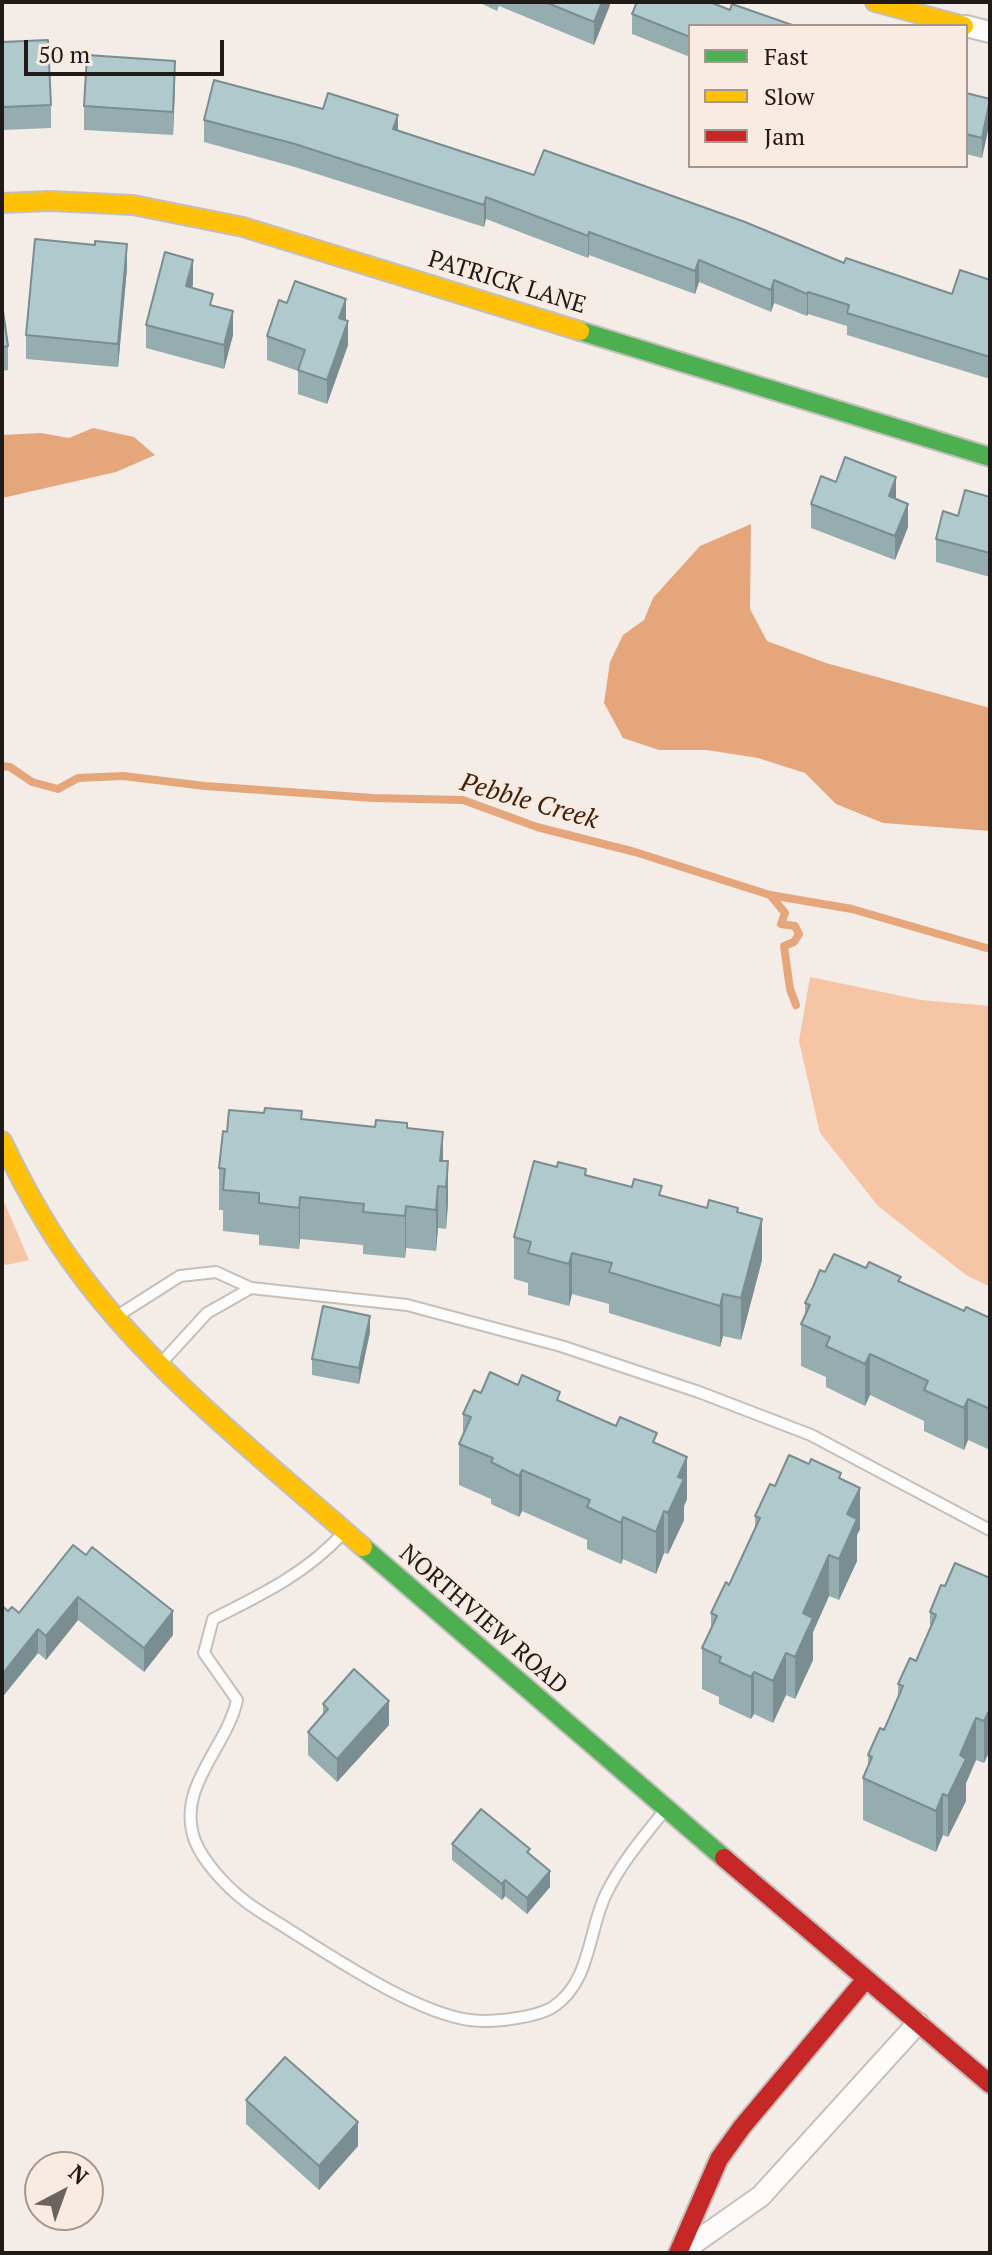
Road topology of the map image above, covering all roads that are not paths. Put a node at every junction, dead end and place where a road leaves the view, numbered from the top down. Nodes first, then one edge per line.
1 (875, 2) edge
2 (958, 24) edge
3 (968, 27) edge
4 (990, 32) edge
5 (2, 203) edge
6 (990, 457) edge
7 (2, 1141) edge
8 (251, 1288) junction
9 (114, 1318) junction
10 (159, 1365) junction
11 (990, 1530) edge
12 (345, 1531) junction
13 (665, 1810) junction
14 (866, 1979) junction
15 (918, 2023) junction
16 (990, 2084) edge
17 (679, 2253) edge

1 - 2 street
3 - 4 street
5 - 6 street, PATRICK LANE
7 - 9 street, NORTHVIEW ROAD
8 - 9 lane
8 - 10 lane
8 - 11 lane
9 - 10 street, NORTHVIEW ROAD
10 - 12 street, NORTHVIEW ROAD
12 - 13 street, NORTHVIEW ROAD
12 - 13 lane
13 - 14 street, NORTHVIEW ROAD
14 - 15 street, NORTHVIEW ROAD
14 - 17 street
15 - 16 street, NORTHVIEW ROAD
15 - 17 street

